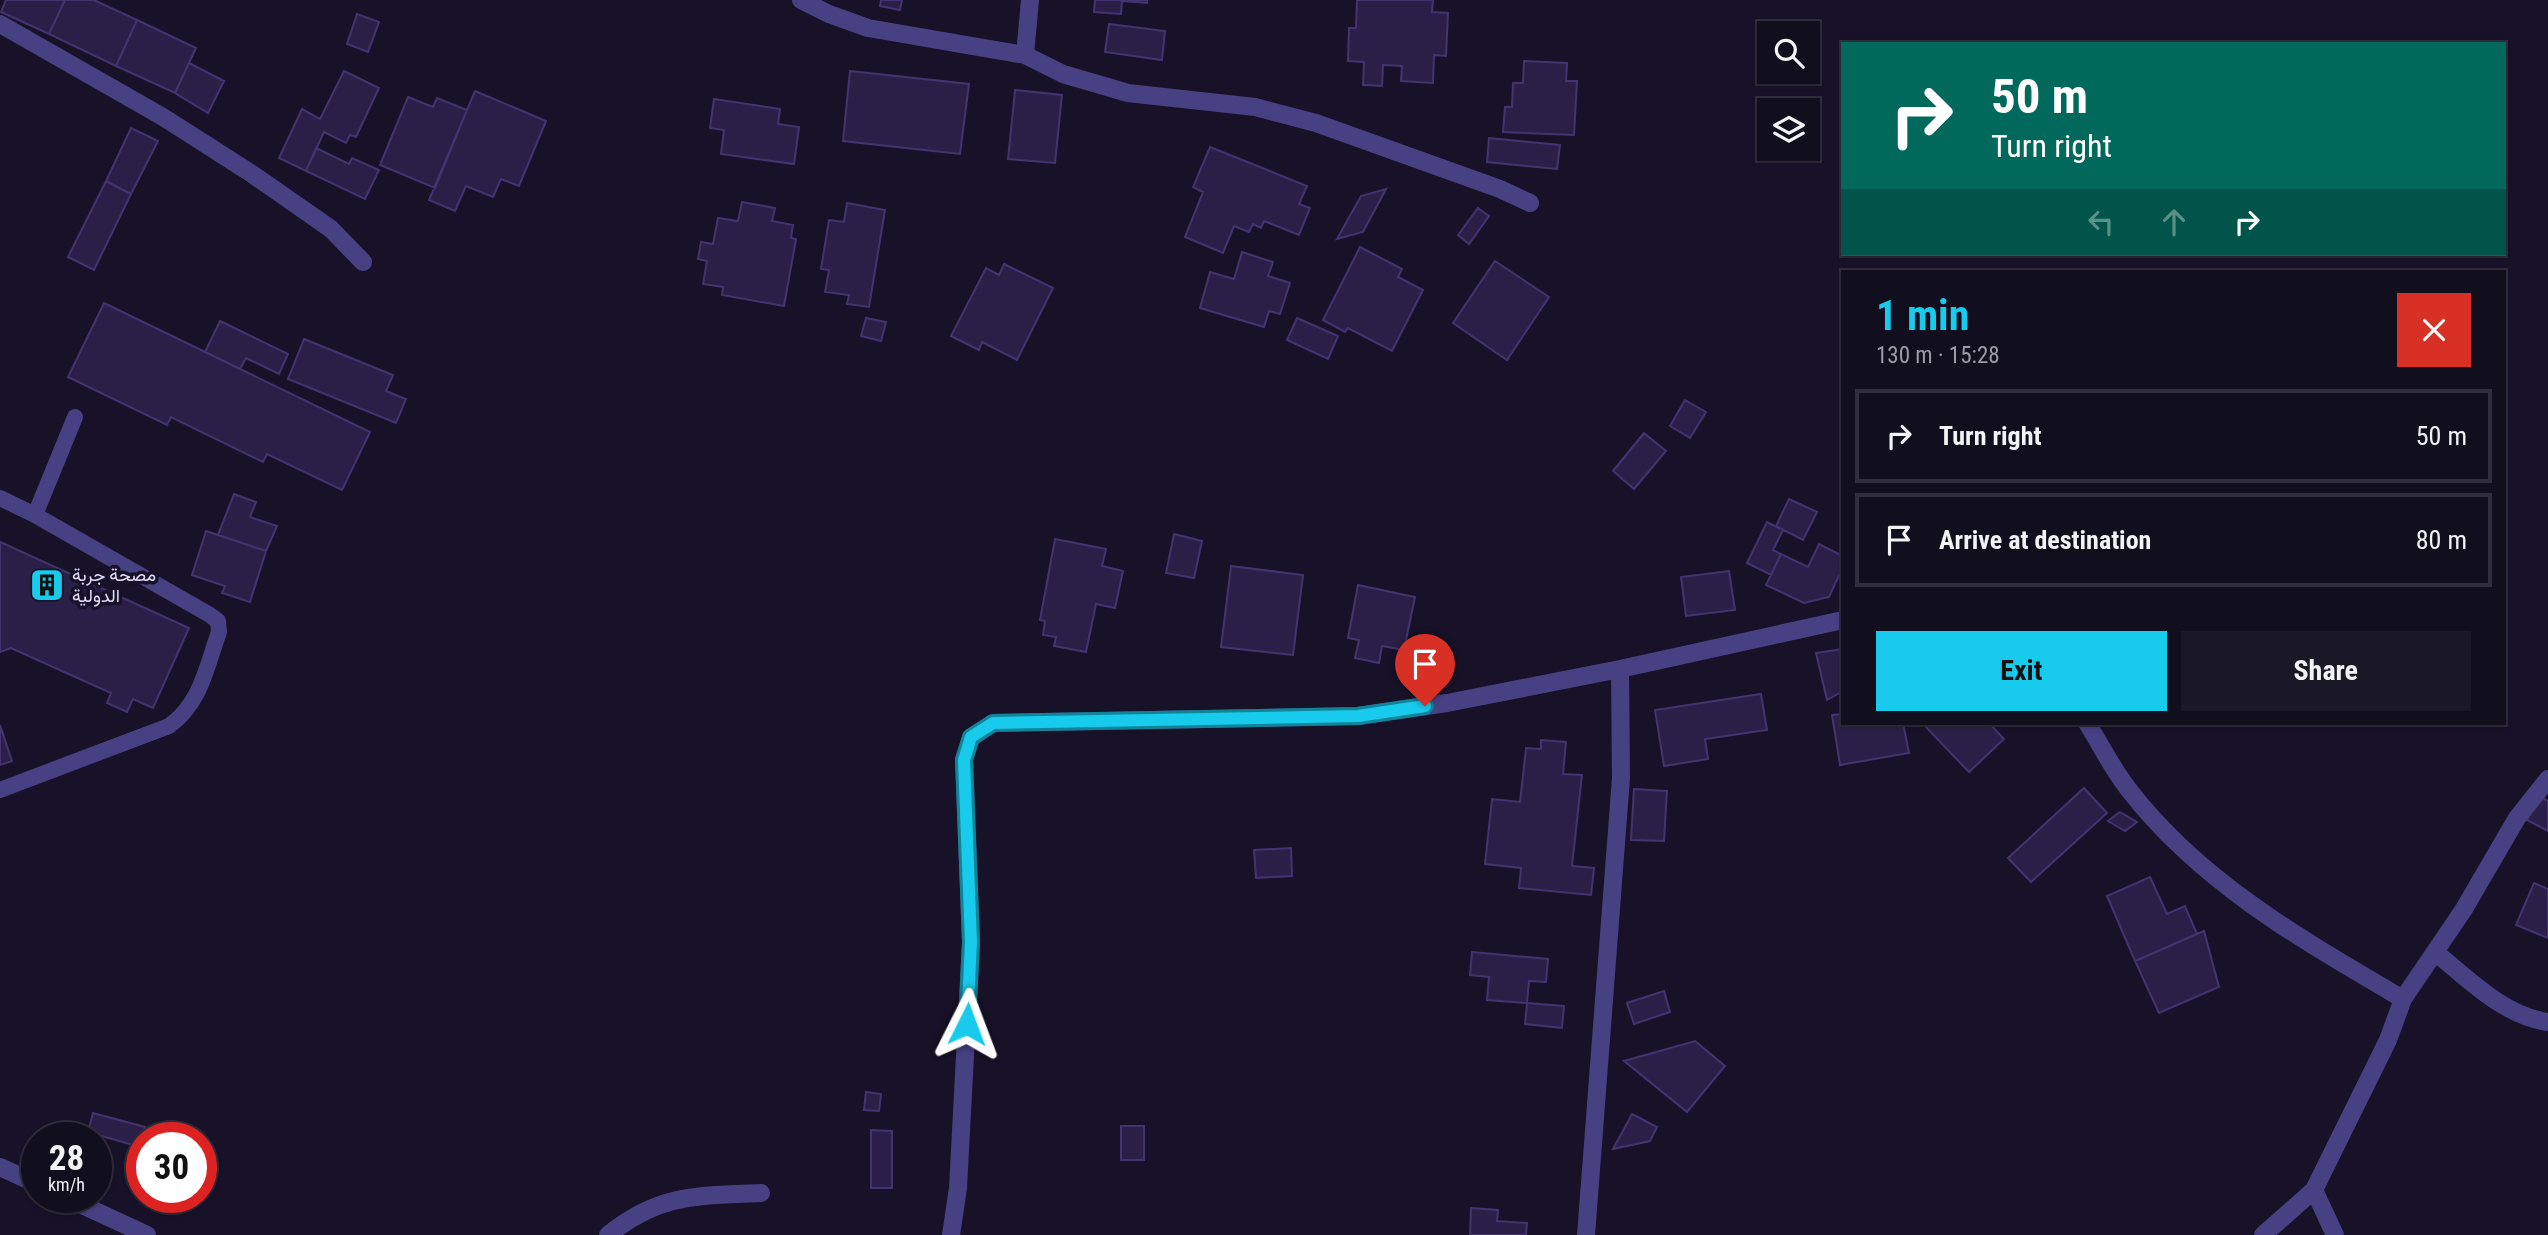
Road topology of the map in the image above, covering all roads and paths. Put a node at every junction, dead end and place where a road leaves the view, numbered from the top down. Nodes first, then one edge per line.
1 (801, 0) edge
2 (1030, 0) edge
3 (0, 24) edge
4 (1025, 55) junction
5 (1530, 203) dead end
6 (363, 262) dead end
7 (75, 417) dead end
8 (0, 498) edge
9 (35, 515) junction
10 (1841, 620) edge
11 (1620, 669) junction
12 (2088, 725) edge
13 (2548, 779) edge
14 (0, 790) edge
15 (2435, 952) junction
16 (2403, 999) junction
17 (2548, 1022) edge
18 (0, 1167) edge
19 (21, 1177) edge
20 (2314, 1190) junction
21 (761, 1193) dead end
22 (100, 1213) edge
23 (147, 1235) edge
24 (608, 1235) edge
25 (951, 1235) edge
26 (1586, 1235) edge
27 (2263, 1235) edge
28 (2335, 1235) edge

1 - 4 street
2 - 4 street
3 - 6 street
4 - 5 street
7 - 9 lane
8 - 9 lane
9 - 14 lane
10 - 11 street
11 - 25 street
11 - 26 street
12 - 16 street
13 - 15 street
15 - 16 street
15 - 17 street
16 - 20 street
18 - 19 street
20 - 27 street
20 - 28 street
21 - 24 street
22 - 23 street

